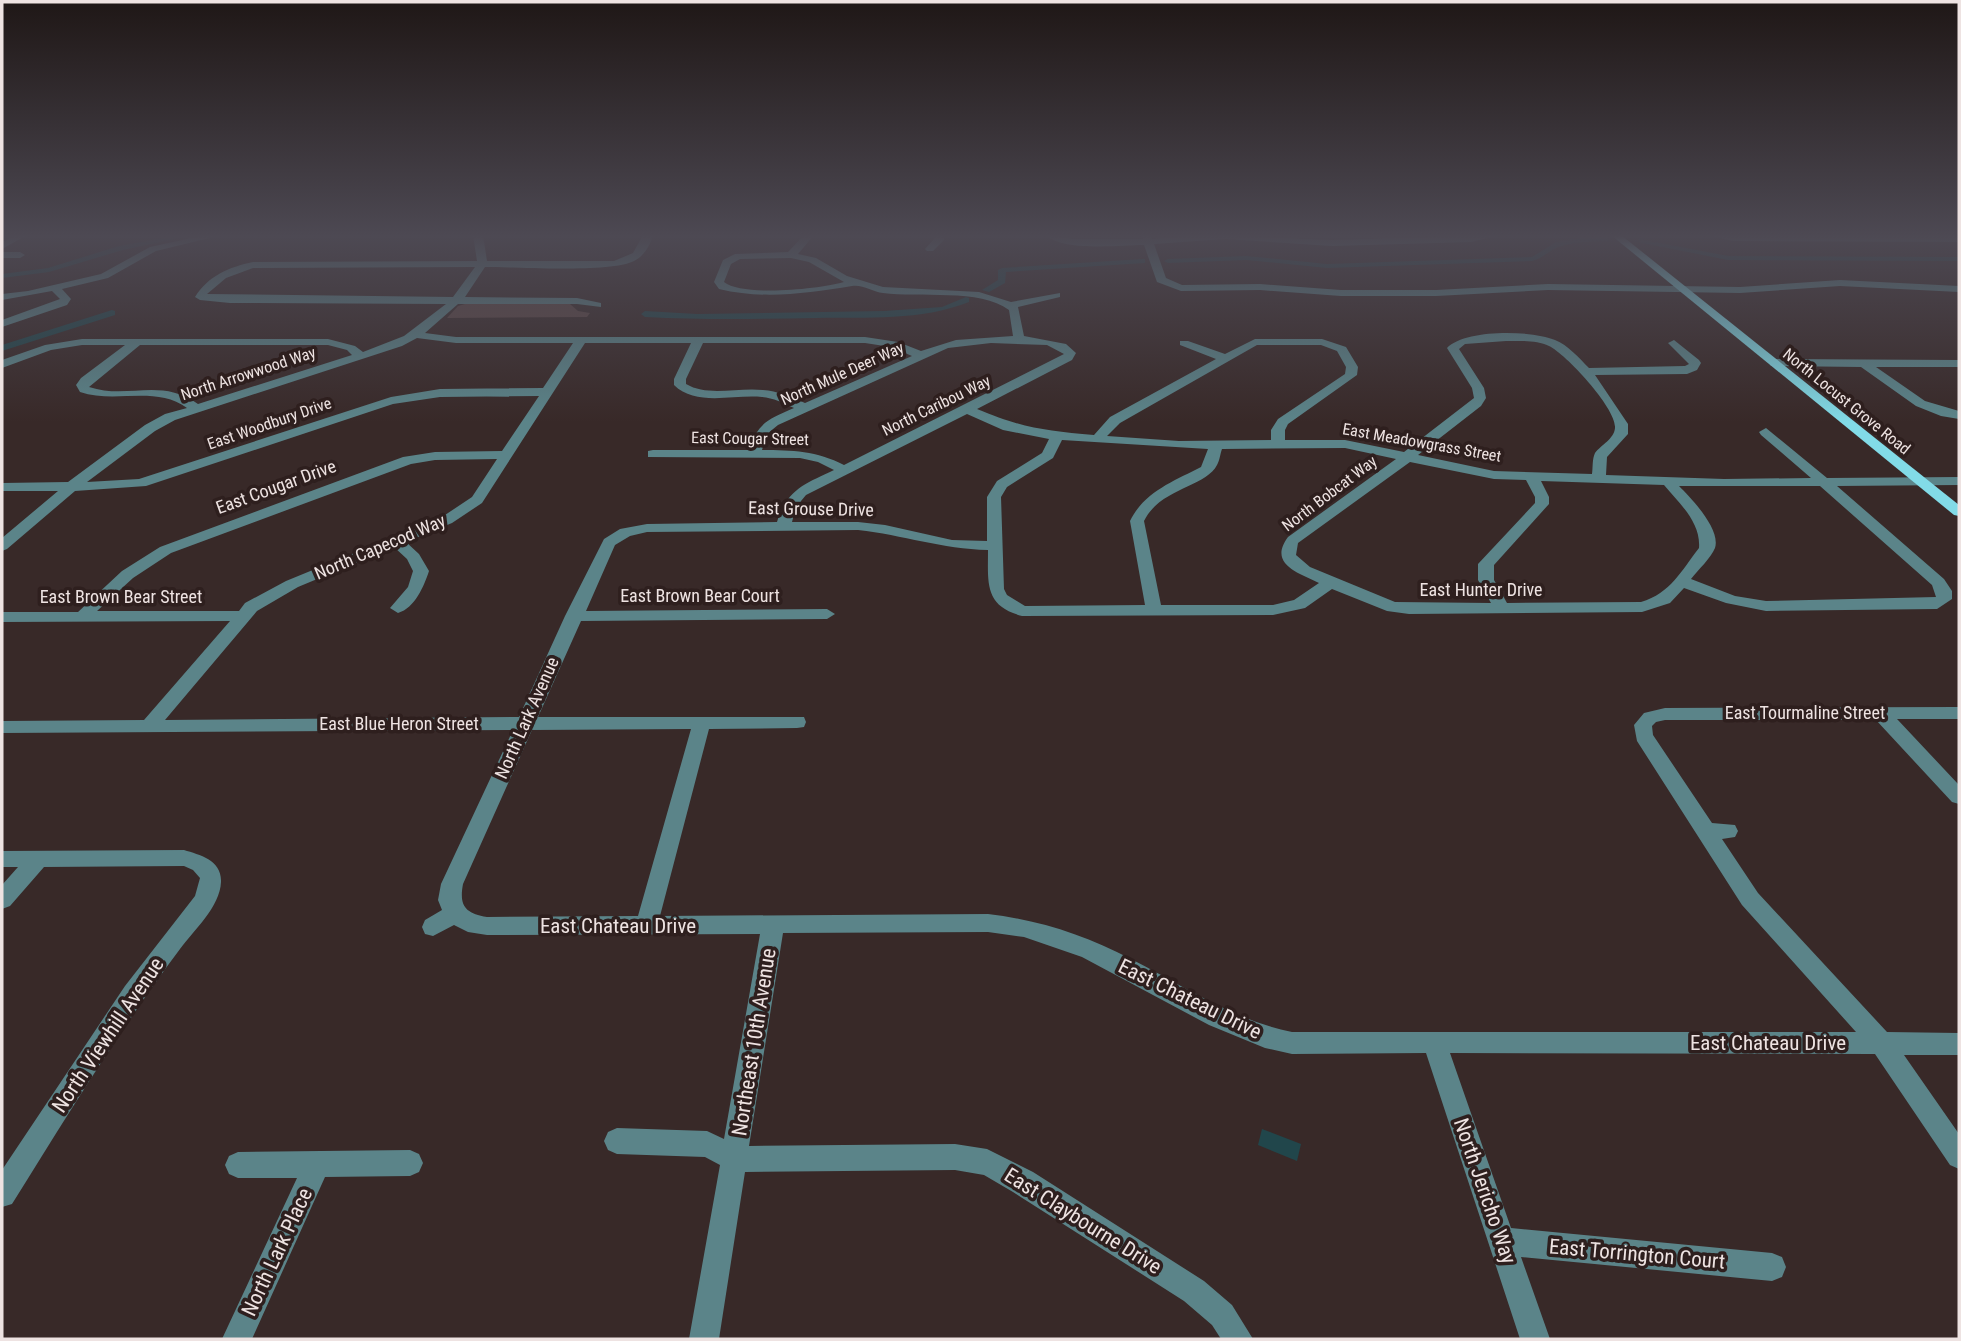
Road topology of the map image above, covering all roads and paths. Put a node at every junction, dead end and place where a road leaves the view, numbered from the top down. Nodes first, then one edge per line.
1 (65, 298) edge
2 (201, 298) edge
3 (457, 298) edge
4 (987, 298) edge
5 (1044, 298) edge
6 (1693, 298) edge
7 (454, 301) junction
8 (597, 305) dead end
9 (1010, 305) junction
10 (2, 324) edge
11 (417, 335) junction
12 (581, 340) junction
13 (698, 341) junction
14 (1019, 341) junction
15 (137, 342) junction
16 (1184, 343) dead end
17 (1674, 343) dead end
18 (361, 355) junction
19 (920, 355) junction
20 (1225, 358) junction
21 (1775, 363) junction
22 (1864, 363) junction
23 (1959, 363) edge
24 (2, 364) edge
25 (1584, 372) junction
26 (547, 392) junction
27 (194, 407) junction
28 (803, 407) junction
29 (967, 409) junction
30 (1959, 415) edge
31 (1766, 432) dead end
32 (1057, 436) junction
33 (1097, 439) junction
34 (1279, 444) junction
35 (1216, 445) junction
36 (653, 454) dead end
37 (754, 454) junction
38 (507, 455) junction
39 (1407, 457) junction
40 (844, 470) junction
41 (1531, 476) junction
42 (1599, 479) junction
43 (1668, 481) junction
44 (1921, 481) junction
45 (1959, 481) edge
46 (1826, 482) junction
47 (2, 487) edge
48 (71, 487) junction
49 (1959, 512) edge
50 (783, 527) junction
51 (625, 532) joint
52 (396, 541) junction
53 (995, 545) junction
54 (2, 546) edge
55 (1681, 581) junction
56 (1331, 582) junction
57 (398, 608) dead end
58 (1502, 609) junction
59 (1154, 612) junction
60 (827, 614) dead end
61 (240, 616) junction
62 (573, 616) junction
63 (2, 617) edge
64 (82, 617) junction
65 (1959, 713) edge
66 (1881, 714) junction
67 (702, 722) junction
68 (797, 722) dead end
69 (525, 723) junction
70 (149, 726) junction
71 (2, 727) edge
72 (1959, 797) edge
73 (1706, 831) junction
74 (1728, 831) dead end
75 (2, 859) edge
76 (38, 859) junction
77 (2, 900) edge
78 (454, 914) junction
79 (646, 925) junction
80 (774, 925) junction
81 (433, 927) dead end
82 (1434, 1042) junction
83 (1882, 1044) junction
84 (1959, 1044) edge
85 (617, 1142) dead end
86 (1959, 1156) edge
87 (735, 1159) junction
88 (410, 1163) dead end
89 (317, 1164) junction
90 (238, 1165) dead end
91 (2, 1194) edge
92 (1502, 1241) junction
93 (1772, 1267) dead end
94 (237, 1339) edge
95 (704, 1339) edge
96 (1238, 1339) edge
97 (1535, 1339) edge

1 - 10 street
2 - 7 street
3 - 7 street, North Arrowwood Way
4 - 9 street
5 - 9 street
6 - 21 main road, North Locust Grove Road
7 - 8 street
7 - 11 street, North Arrowwood Way
9 - 14 street
11 - 12 street
11 - 18 street, North Arrowwood Way
12 - 13 street
12 - 26 street, North Capecod Way
13 - 19 street
13 - 28 street
14 - 19 street, North Mule Deer Way
14 - 29 street, North Caribou Way
15 - 18 street
15 - 24 street
15 - 27 street
16 - 20 street
17 - 25 street
18 - 27 street, North Arrowwood Way
19 - 28 street, North Mule Deer Way
20 - 33 street
20 - 34 street
21 - 22 street
21 - 44 main road, North Locust Grove Road
22 - 23 street
22 - 30 street
25 - 39 street, North Bobcat Way
25 - 42 street
26 - 38 street, North Capecod Way
26 - 48 street, East Woodbury Drive
27 - 48 street, North Arrowwood Way
28 - 37 street, North Mule Deer Way
29 - 32 street, East Meadowgrass Street
29 - 40 street, North Caribou Way
31 - 46 street
32 - 33 street, East Meadowgrass Street
32 - 53 street
33 - 35 street, East Meadowgrass Street
34 - 35 street, East Meadowgrass Street
34 - 39 street, East Meadowgrass Street
35 - 59 street
36 - 37 street, East Cougar Street
37 - 40 street, East Cougar Street
38 - 52 street, North Capecod Way
38 - 64 street, East Cougar Drive
39 - 41 street, East Meadowgrass Street
39 - 56 street, North Bobcat Way
40 - 50 street, North Caribou Way
41 - 42 street, East Meadowgrass Street
41 - 58 street
42 - 43 street, East Meadowgrass Street
43 - 46 street, East Meadowgrass Street
43 - 55 street, East Hunter Drive
44 - 45 street, East Meadowgrass Street
44 - 46 street, East Meadowgrass Street
44 - 49 main road, North Locust Grove Road
46 - 55 street
47 - 48 street, East Woodbury Drive
48 - 54 street, North Arrowwood Way
50 - 51 street, East Grouse Drive
50 - 53 street, East Grouse Drive
51 - 62 street, North Lark Avenue
52 - 57 street
52 - 61 street, North Capecod Way
53 - 59 street
55 - 58 street, East Hunter Drive
56 - 58 street, East Hunter Drive
56 - 59 street
60 - 62 street, East Brown Bear Court
61 - 64 street, East Brown Bear Street
61 - 70 street, North Capecod Way
62 - 69 street, North Lark Avenue
63 - 64 street, East Brown Bear Street
65 - 66 street, East Tourmaline Street
66 - 72 street
66 - 73 street, East Tourmaline Street
67 - 68 street, East Blue Heron Street
67 - 69 street, East Blue Heron Street
67 - 79 street
69 - 70 street, East Blue Heron Street
69 - 78 street, North Lark Avenue
70 - 71 street, East Blue Heron Street
73 - 74 street
73 - 83 street
75 - 76 street
76 - 77 street
76 - 91 street, North Viewhill Avenue
78 - 79 street, East Chateau Drive
78 - 81 street
79 - 80 street, East Chateau Drive
80 - 82 street, East Chateau Drive
80 - 87 street, Northeast 10th Avenue
82 - 83 street, East Chateau Drive
82 - 92 street, North Jericho Way
83 - 84 street, East Chateau Drive
83 - 86 street
85 - 87 street, Northeast 10th Avenue
87 - 95 street, Northeast 10th Avenue
87 - 96 street, East Claybourne Drive
88 - 89 street, North Lark Place
89 - 90 street, North Lark Place
89 - 94 street, North Lark Place
92 - 93 street, East Torrington Court
92 - 97 street, North Jericho Way

